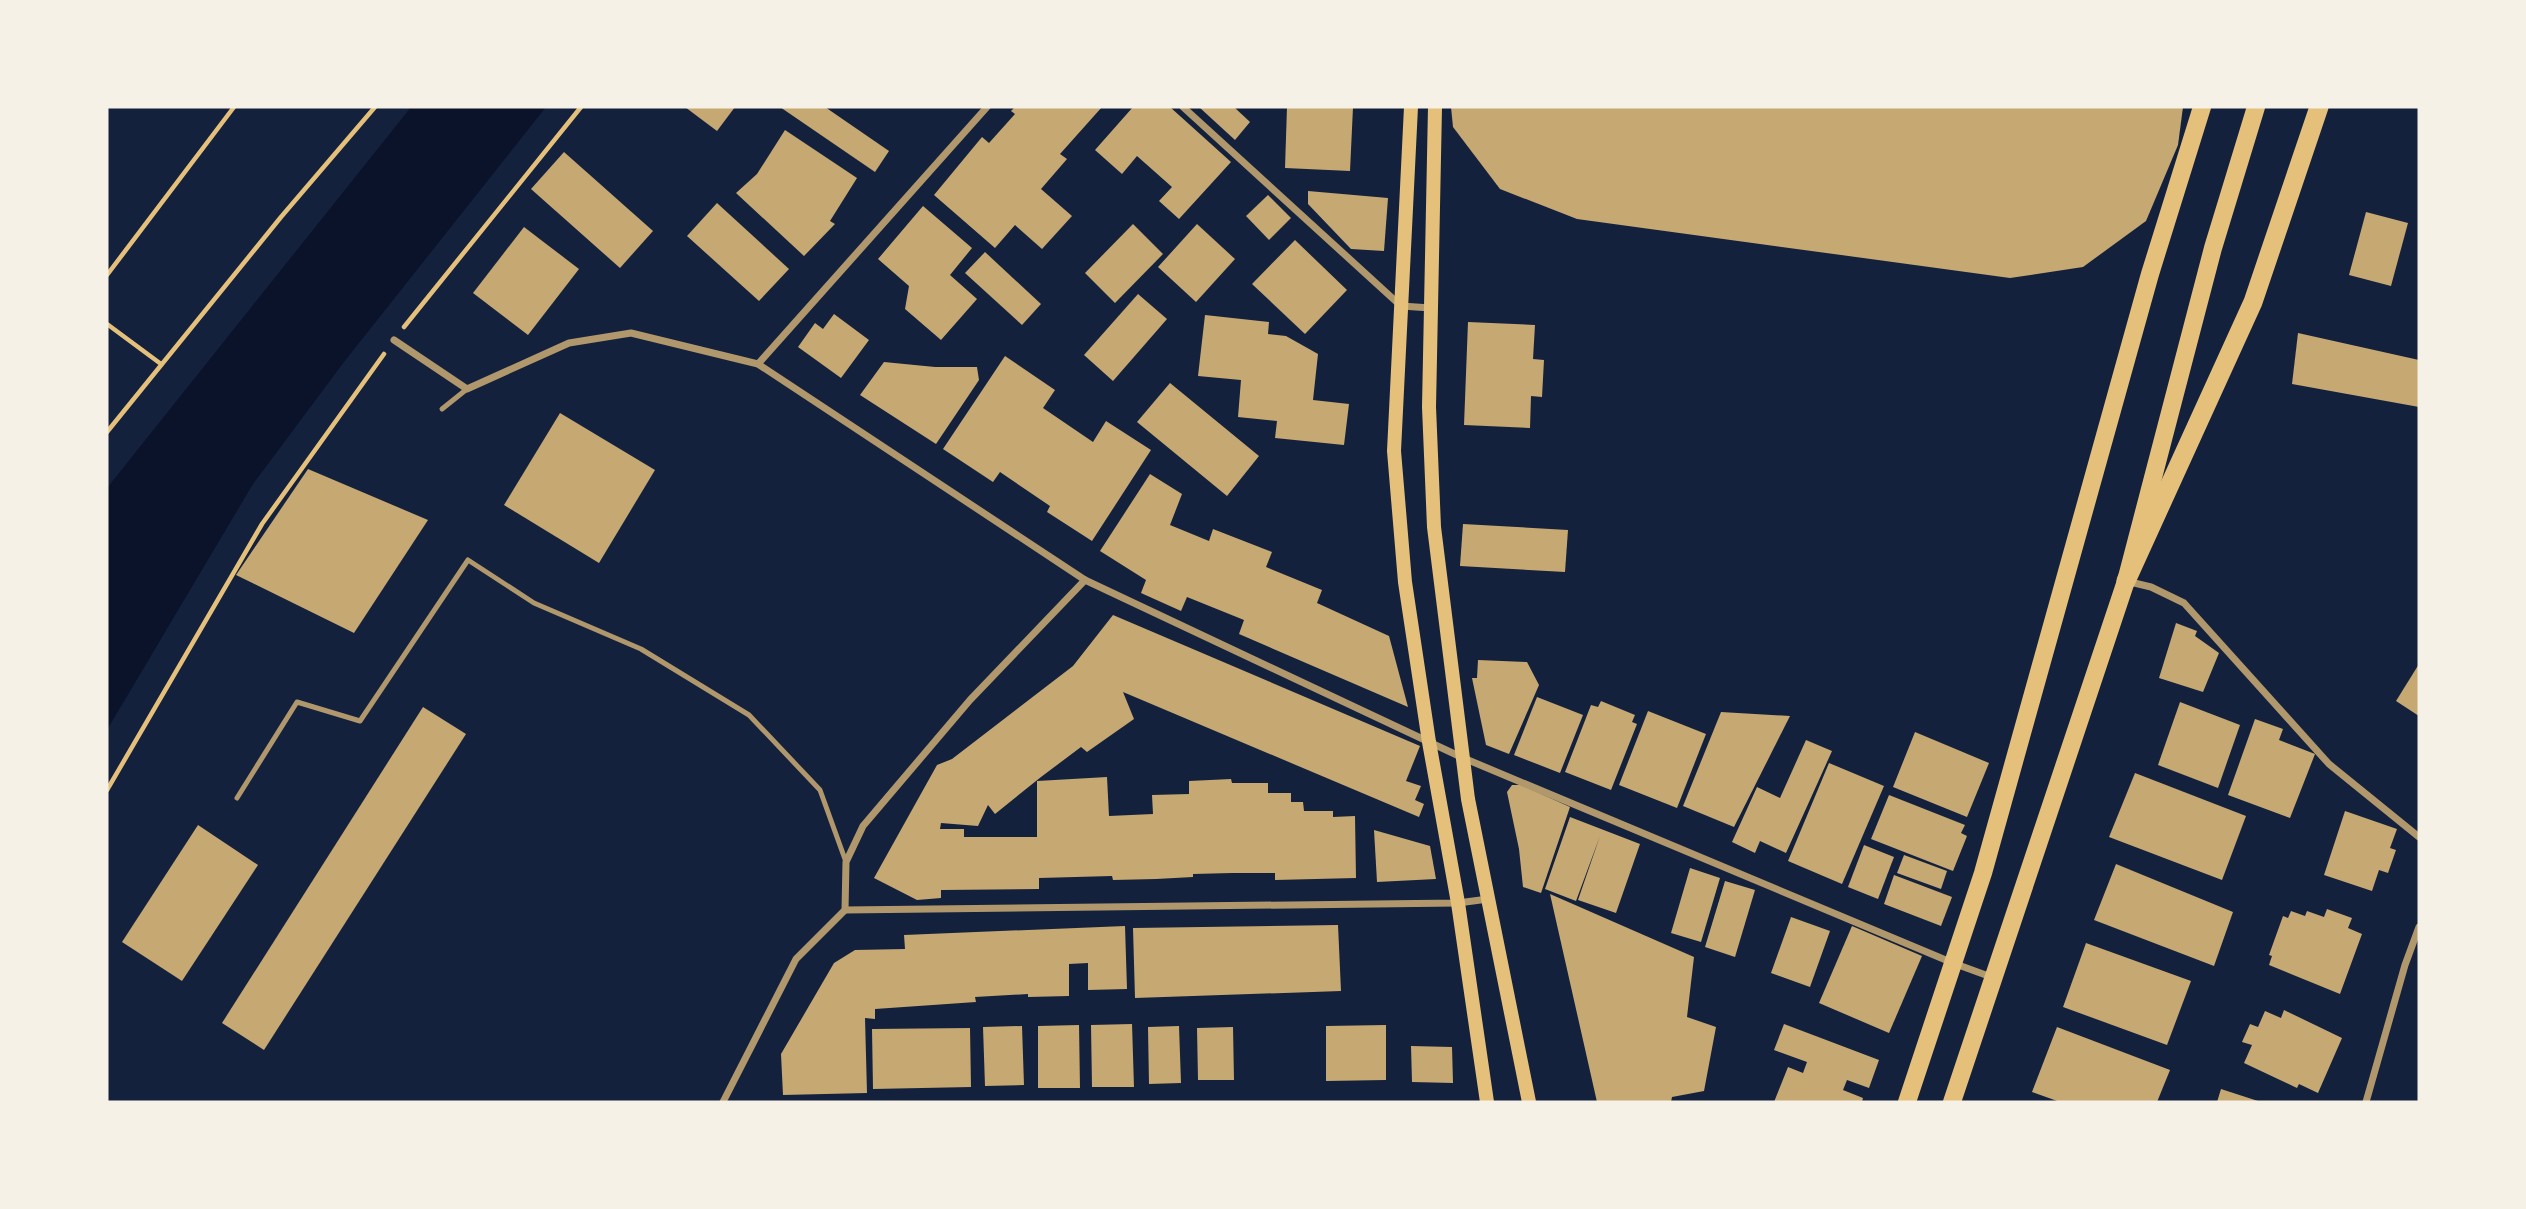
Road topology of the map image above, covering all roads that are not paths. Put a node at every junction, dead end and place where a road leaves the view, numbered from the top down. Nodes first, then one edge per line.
1 (987, 107) edge
2 (1183, 107) edge
3 (1410, 107) edge
4 (1435, 107) edge
5 (2202, 107) edge
6 (2256, 107) edge
7 (2319, 107) edge
8 (1401, 306) junction
9 (1431, 308) junction
10 (394, 340) road end
11 (758, 364) junction
12 (467, 389) junction
13 (443, 409) dead end
14 (1085, 580) junction
15 (2126, 581) junction
16 (1430, 742) junction
17 (1461, 757) junction
18 (237, 799) dead end
19 (2419, 837) edge
20 (846, 862) junction
21 (1488, 899) junction
22 (1458, 903) junction
23 (845, 910) junction
24 (2419, 927) edge
25 (1953, 963) junction
26 (1995, 978) junction
27 (723, 1102) edge
28 (1488, 1102) edge
29 (1529, 1102) edge
30 (1908, 1102) edge
31 (1952, 1102) edge
32 (2366, 1102) edge

1 - 11 street
2 - 8 street
3 - 8 main road
4 - 9 main road
5 - 25 main road
6 - 15 main road
7 - 15 highway
8 - 9 street
8 - 16 main road
9 - 17 main road
10 - 12 street
11 - 12 street
11 - 14 street
12 - 13 lane
14 - 16 street
14 - 20 street
15 - 19 street
15 - 26 main road
16 - 17 street
16 - 22 main road
17 - 21 main road
17 - 25 street
18 - 20 lane
20 - 23 street
21 - 22 street
21 - 29 main road
22 - 23 street
22 - 28 main road
23 - 27 street
24 - 32 street
25 - 26 street
25 - 30 main road
26 - 31 main road

